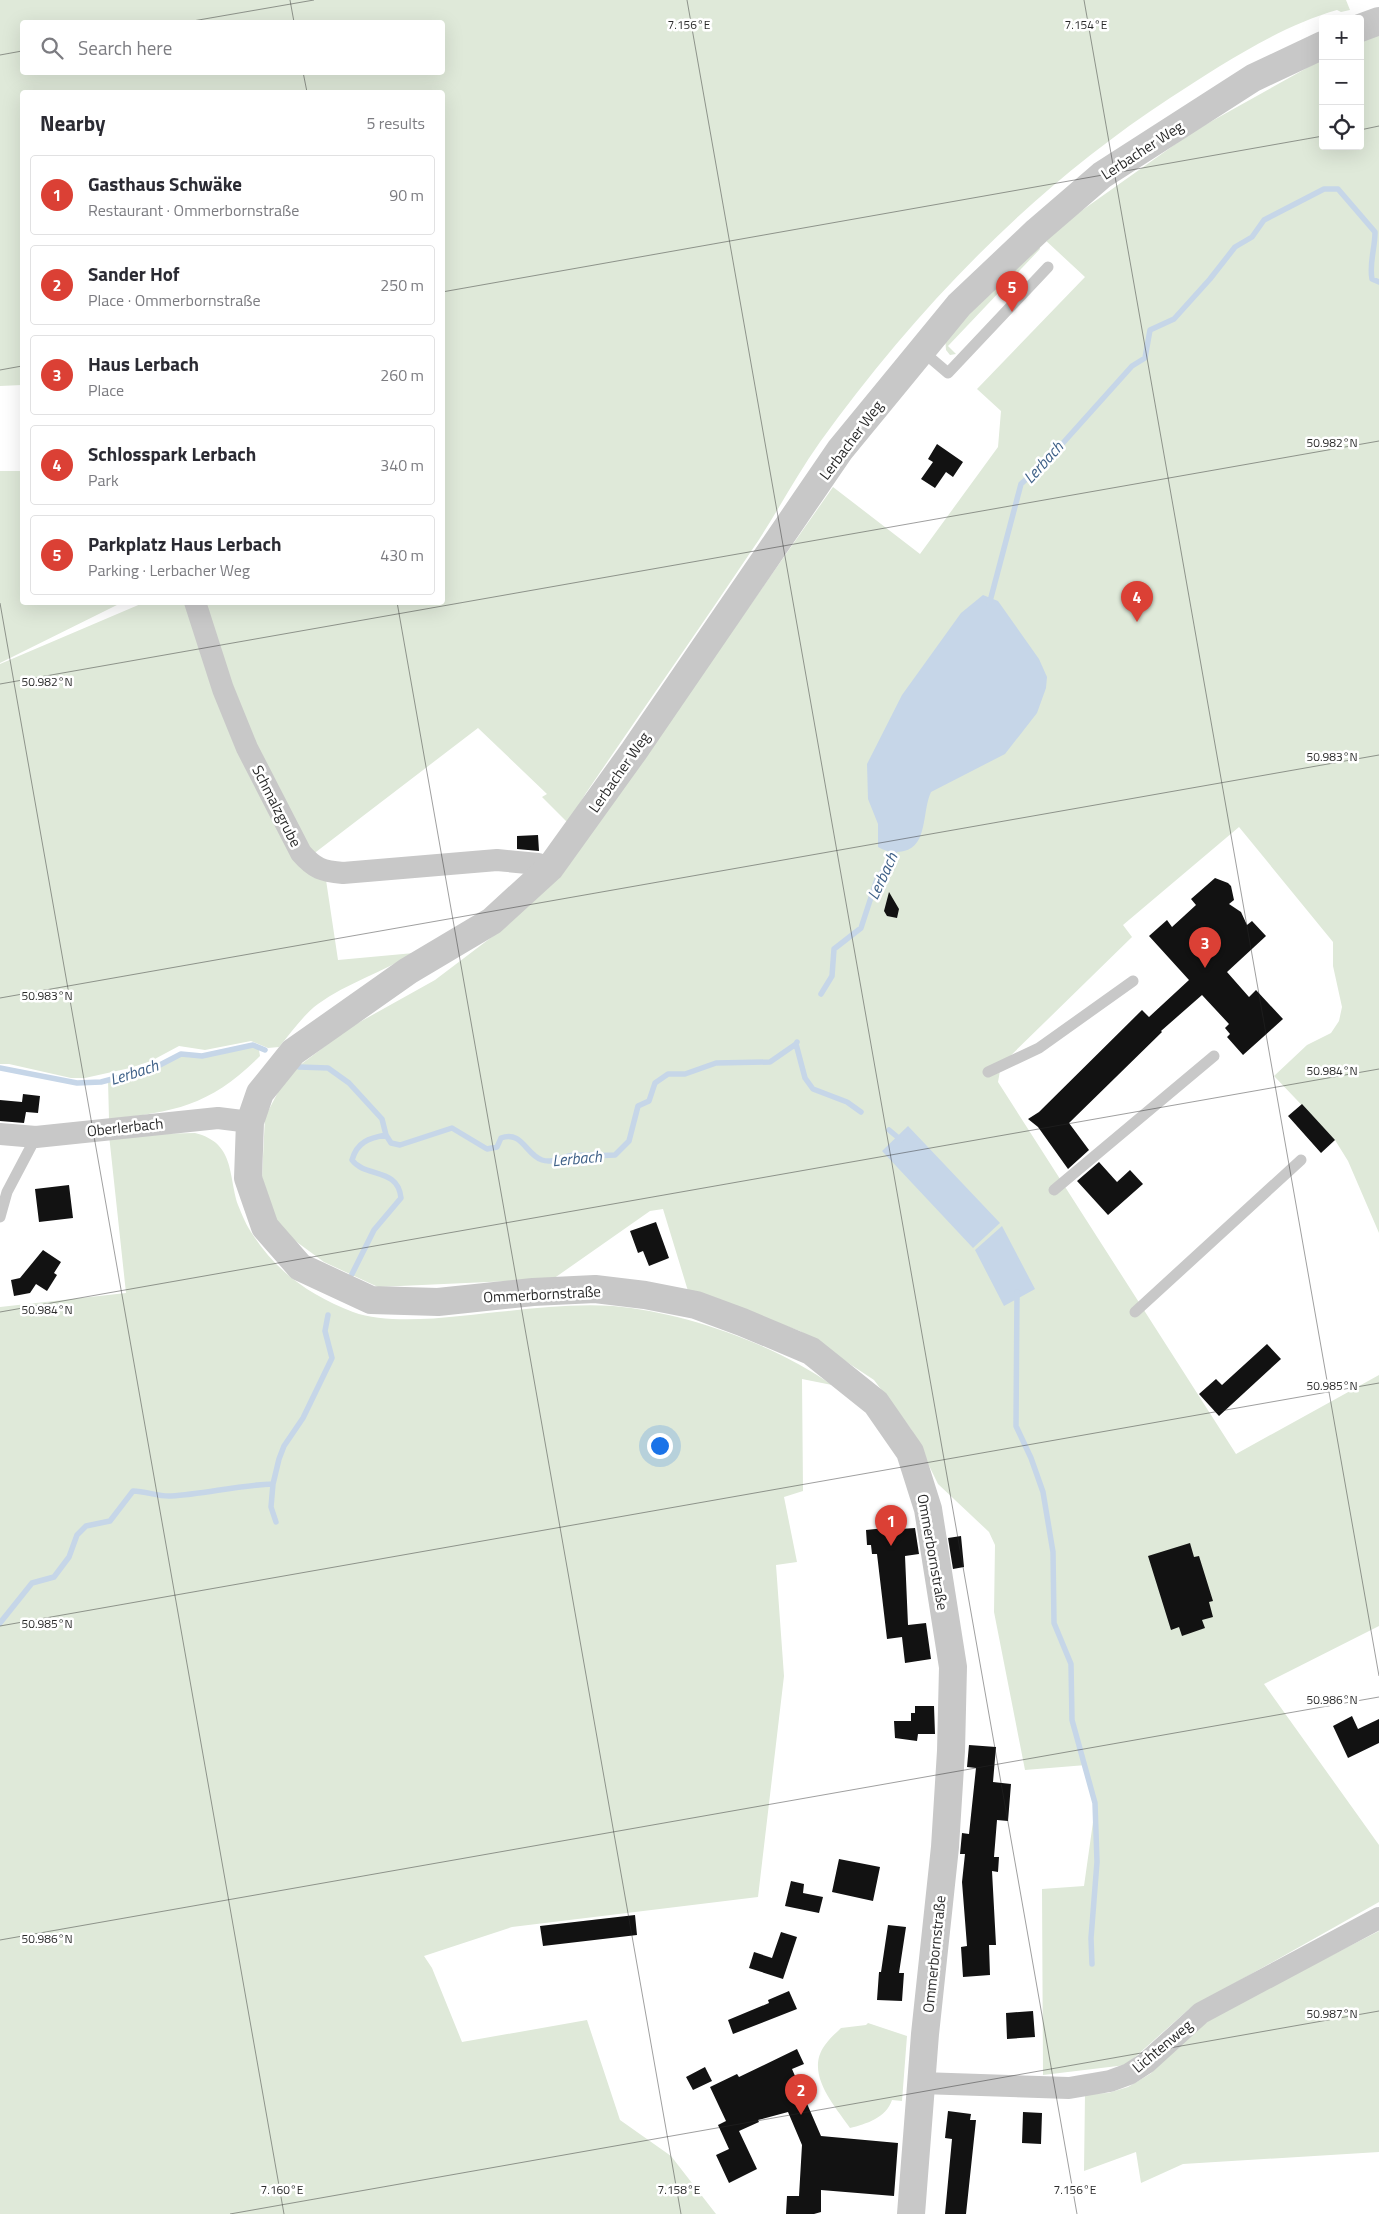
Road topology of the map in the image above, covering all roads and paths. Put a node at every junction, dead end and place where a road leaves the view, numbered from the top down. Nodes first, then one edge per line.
1 (1379, 21) edge
2 (1364, 27) edge
3 (1319, 47) edge
4 (1048, 267) dead end
5 (921, 350) junction
6 (196, 605) edge
7 (550, 868) junction
8 (1133, 981) dead end
9 (1214, 1056) dead end
10 (988, 1072) dead end
11 (250, 1122) junction
12 (0, 1134) edge
13 (36, 1137) junction
14 (1301, 1160) dead end
15 (1054, 1190) dead end
16 (0, 1217) edge
17 (1135, 1312) dead end
18 (1379, 1918) edge
19 (921, 2083) junction
20 (911, 2214) edge

1 - 2 street
3 - 5 street, Lerbacher Weg
4 - 5 lane
5 - 7 street, Lerbacher Weg
6 - 7 street, Schmalzgrube
7 - 11 street, Lerbacher Weg
8 - 10 lane
9 - 15 lane
11 - 13 street, Oberlerbach
11 - 19 street, Ommerbornstraße
12 - 13 street, Oberlerbach
13 - 16 lane
14 - 17 lane
18 - 19 street, Lichtenweg
19 - 20 street, Ommerbornstraße

